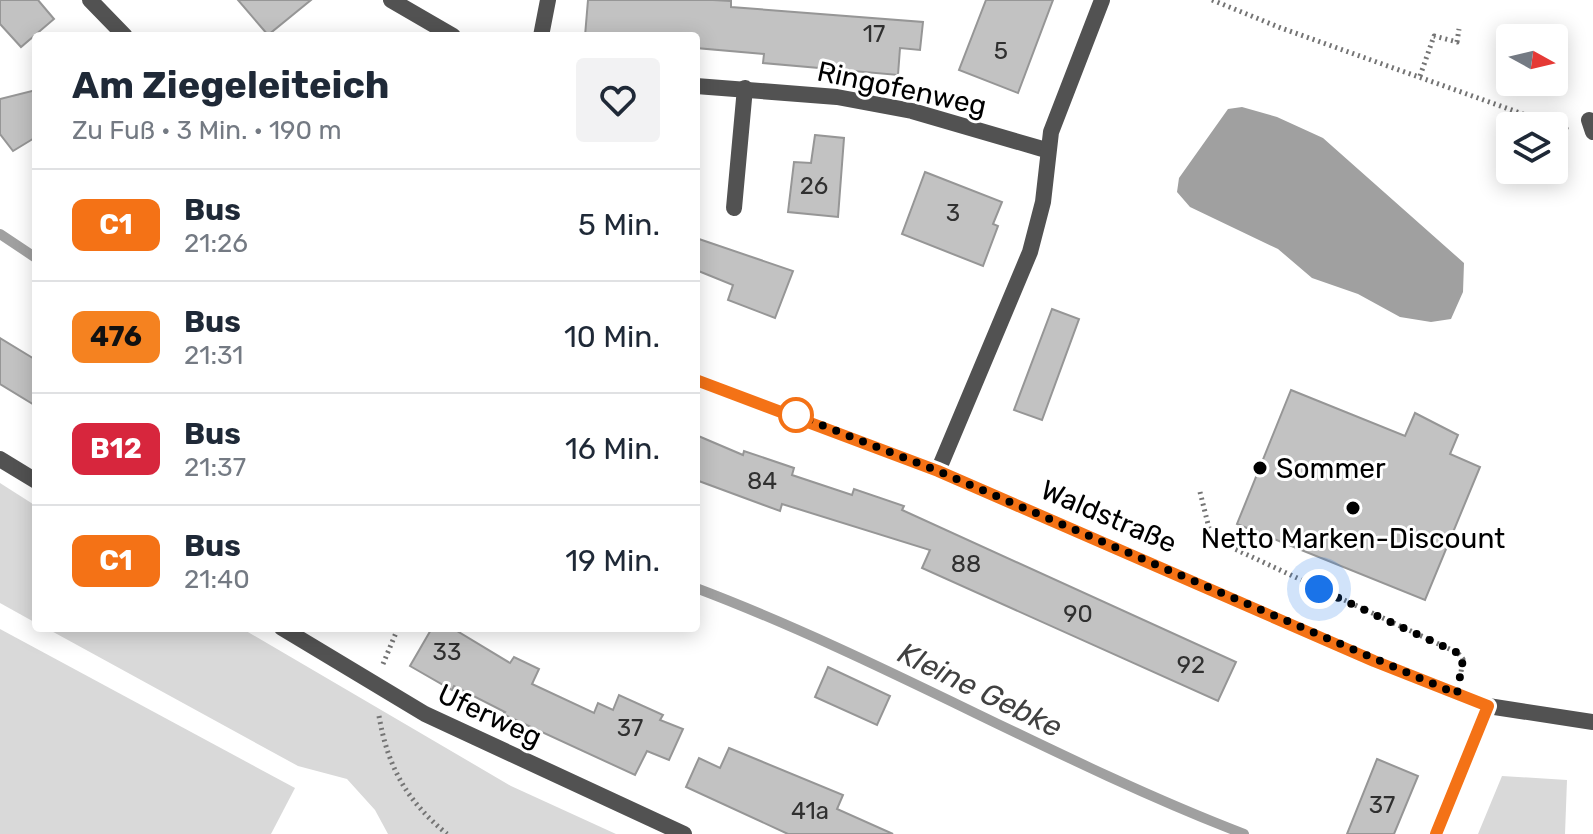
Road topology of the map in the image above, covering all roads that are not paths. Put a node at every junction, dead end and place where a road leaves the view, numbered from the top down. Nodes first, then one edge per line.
1 (90, 0) edge
2 (391, 0) edge
3 (548, 0) edge
4 (1102, 0) edge
5 (121, 32) edge
6 (446, 32) edge
7 (542, 32) edge
8 (700, 86) edge
9 (745, 88) junction
10 (1046, 150) junction
11 (734, 208) dead end
12 (700, 382) edge
13 (0, 459) edge
14 (938, 471) junction
15 (32, 479) edge
16 (289, 632) edge
17 (1488, 706) junction
18 (1593, 722) edge
19 (684, 834) edge
20 (1436, 834) edge

1 - 5 street
2 - 6 street
3 - 7 street
4 - 10 street
8 - 9 street, Ringofenweg
9 - 10 street, Ringofenweg
9 - 11 street
10 - 14 street
12 - 14 street, Waldstraße
13 - 15 street
14 - 17 street, Waldstraße
16 - 19 street, Uferweg
17 - 18 street, Waldstraße
17 - 20 street

